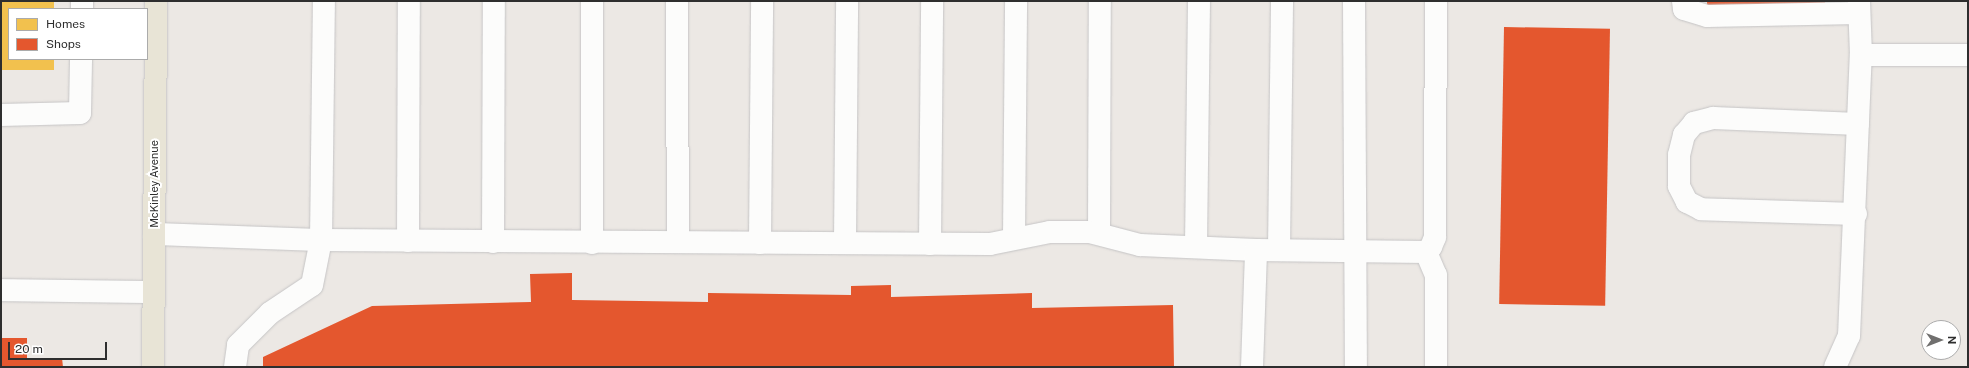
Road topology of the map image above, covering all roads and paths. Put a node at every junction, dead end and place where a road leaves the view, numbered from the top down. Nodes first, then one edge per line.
1 (156, 1) edge
2 (324, 1) edge
3 (409, 1) edge
4 (494, 1) edge
5 (592, 1) edge
6 (677, 1) edge
7 (762, 1) edge
8 (847, 1) edge
9 (932, 1) edge
10 (1016, 1) edge
11 (1100, 1) edge
12 (1199, 1) edge
13 (1282, 1) edge
14 (1354, 1) edge
15 (1436, 1) edge
16 (1683, 1) edge
17 (1859, 7) edge
18 (1861, 55) junction
19 (1968, 55) edge
20 (81, 60) edge
21 (1, 115) edge
22 (1858, 124) junction
23 (1856, 214) junction
24 (1098, 232) junction
25 (154, 234) junction
26 (1014, 238) junction
27 (321, 240) junction
28 (408, 241) junction
29 (492, 242) junction
30 (592, 242) junction
31 (678, 242) junction
32 (760, 242) junction
33 (845, 243) junction
34 (930, 244) junction
35 (1196, 246) junction
36 (1256, 250) junction
37 (1279, 250) junction
38 (1355, 250) junction
39 (1426, 252) junction
40 (1, 290) edge
41 (153, 292) junction
42 (153, 367) edge
43 (235, 367) edge
44 (1252, 367) edge
45 (1356, 367) edge
46 (1436, 367) edge
47 (1835, 367) edge

1 - 25 main road, McKinley Avenue
2 - 27 lane
3 - 28 lane
4 - 29 lane
5 - 30 lane
6 - 31 lane
7 - 32 lane
8 - 33 lane
9 - 34 lane
10 - 26 lane
11 - 24 lane
12 - 35 lane
13 - 37 lane
14 - 38 lane
15 - 39 lane
16 - 17 lane
17 - 18 lane
18 - 19 lane
18 - 22 lane
20 - 21 lane
22 - 23 lane
22 - 23 lane
23 - 47 lane
24 - 26 lane
24 - 35 lane
25 - 27 lane
25 - 41 main road, McKinley Avenue
26 - 34 lane
27 - 28 lane
27 - 43 lane
28 - 29 lane
29 - 30 lane
30 - 31 lane
31 - 32 lane
32 - 33 lane
33 - 34 lane
35 - 36 lane
36 - 37 lane
36 - 44 lane
37 - 38 lane
38 - 39 lane
38 - 45 lane
39 - 46 lane
40 - 41 lane
41 - 42 main road, McKinley Avenue

